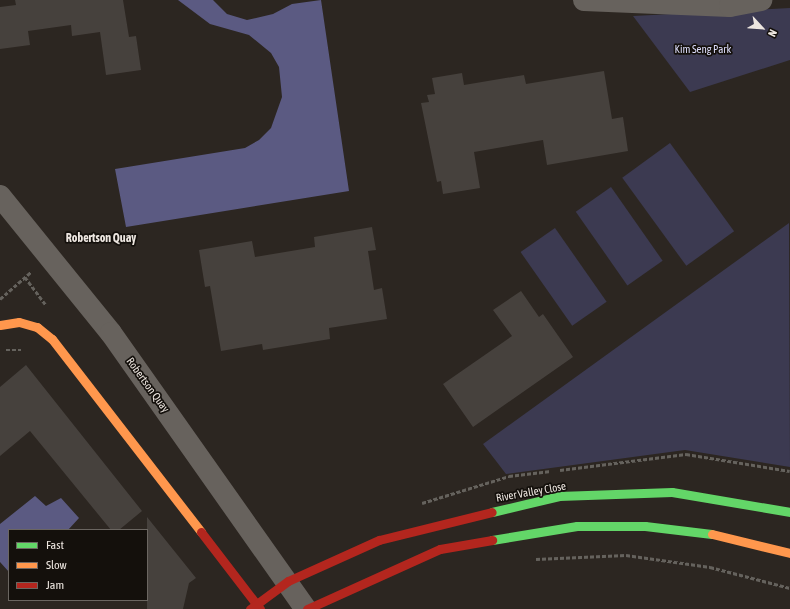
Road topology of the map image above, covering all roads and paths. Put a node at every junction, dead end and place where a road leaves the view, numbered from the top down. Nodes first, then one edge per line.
1 (584, 0) edge
2 (760, 0) edge
3 (729, 3) edge
4 (0, 196) edge
5 (48, 256) junction
6 (0, 300) edge
7 (0, 325) edge
8 (790, 512) edge
9 (790, 553) edge
10 (530, 560) dead end
11 (288, 581) junction
12 (790, 588) edge
13 (256, 607) edge
14 (306, 609) edge

1 - 3 street
2 - 3 street
4 - 5 street, Robertson Quay
5 - 6 path
5 - 11 street, Robertson Quay
7 - 13 street
8 - 11 street, River Valley Close
9 - 14 street
10 - 12 path
11 - 13 street, River Valley Close
11 - 14 street, Robertson Quay

